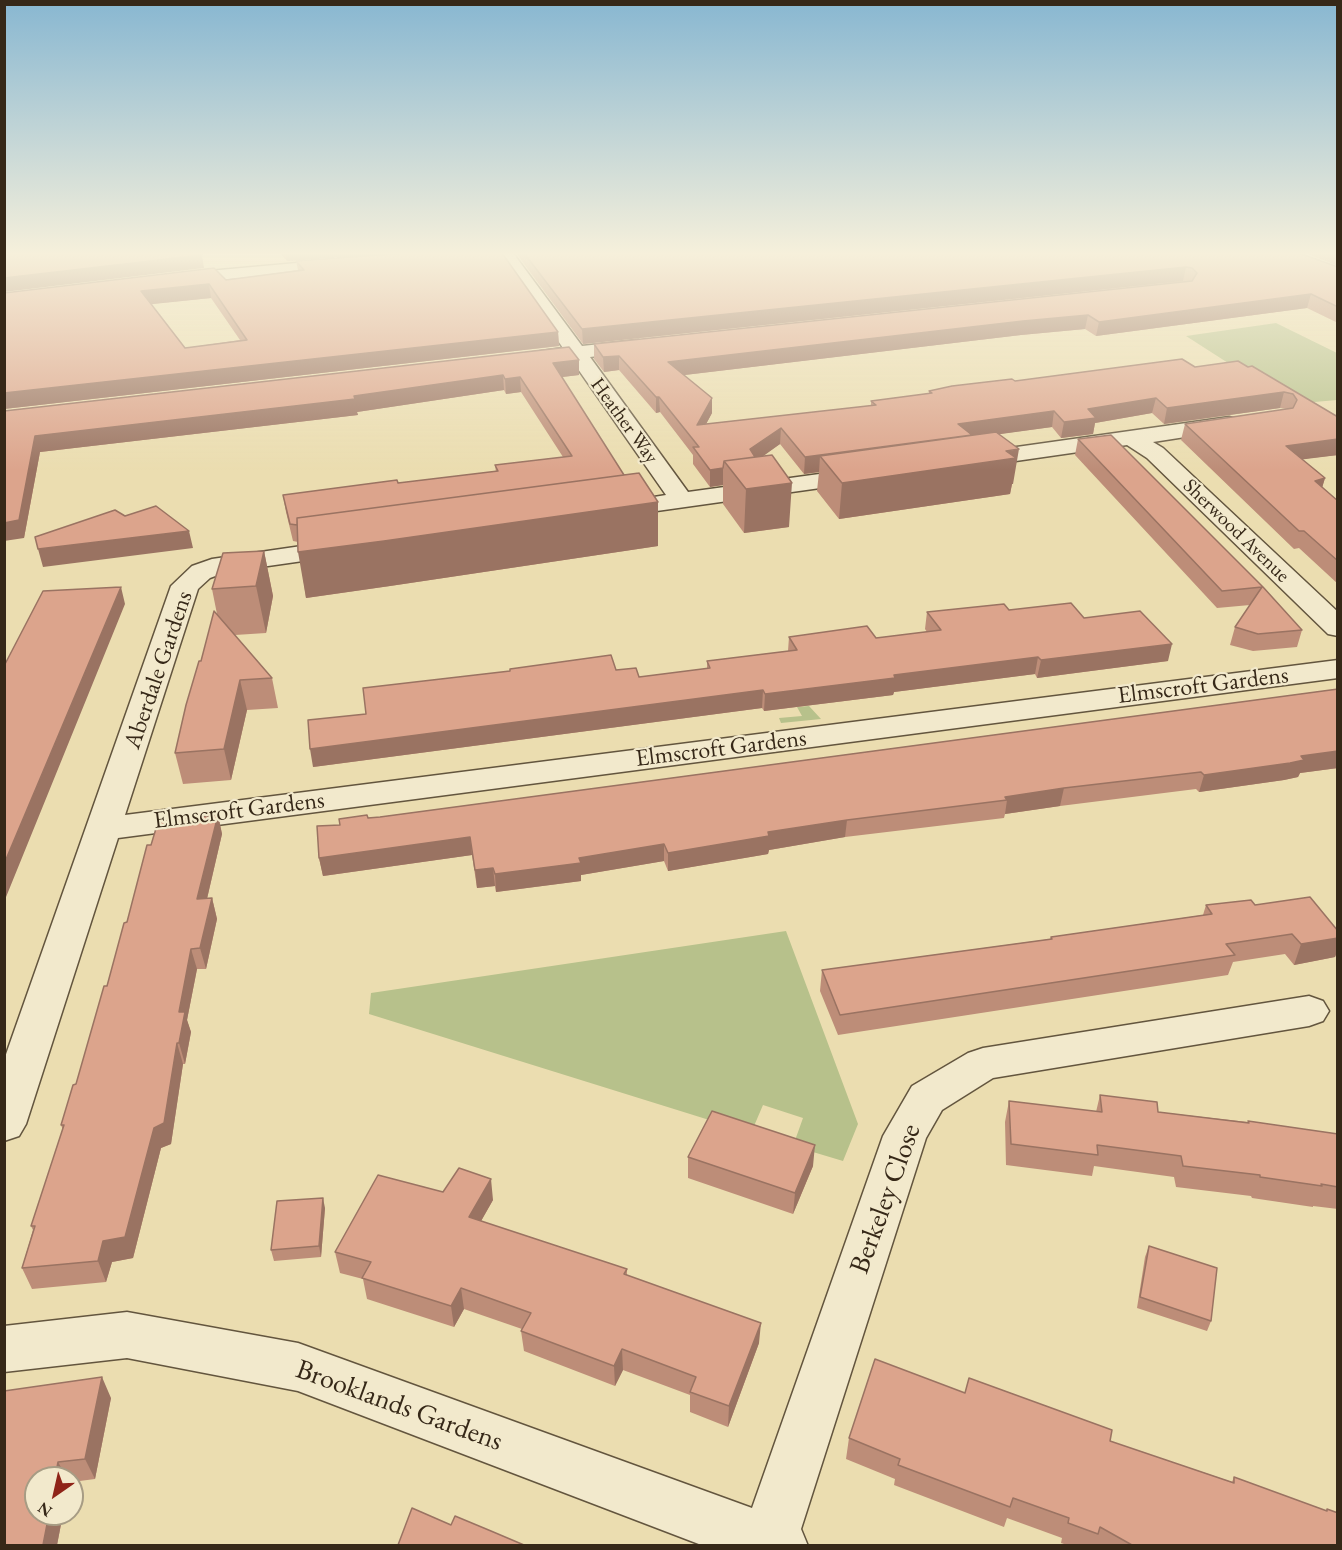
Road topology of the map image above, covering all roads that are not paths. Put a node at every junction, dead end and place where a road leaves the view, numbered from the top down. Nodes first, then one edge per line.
1 (555, 325) edge
2 (654, 344) edge
3 (574, 353) junction
4 (506, 361) edge
5 (1245, 422) edge
6 (1131, 438) junction
7 (954, 463) edge
8 (883, 473) edge
9 (682, 501) junction
10 (587, 514) edge
11 (375, 544) edge
12 (1338, 628) edge
13 (1338, 669) edge
14 (105, 829) junction
15 (1309, 1011) dead end
16 (4, 1124) edge
17 (4, 1349) edge
18 (775, 1543) edge

1 - 3 street, Heather Way
2 - 3 street
3 - 4 street
3 - 9 street, Heather Way
5 - 6 street
6 - 7 street
6 - 12 street, Sherwood Avenue
8 - 9 street
9 - 10 street
11 - 14 street, Aberdale Gardens
13 - 14 street, Elmscroft Gardens
14 - 16 street, Aberdale Gardens
15 - 18 street, Berkeley Close
17 - 18 street, Brooklands Gardens

